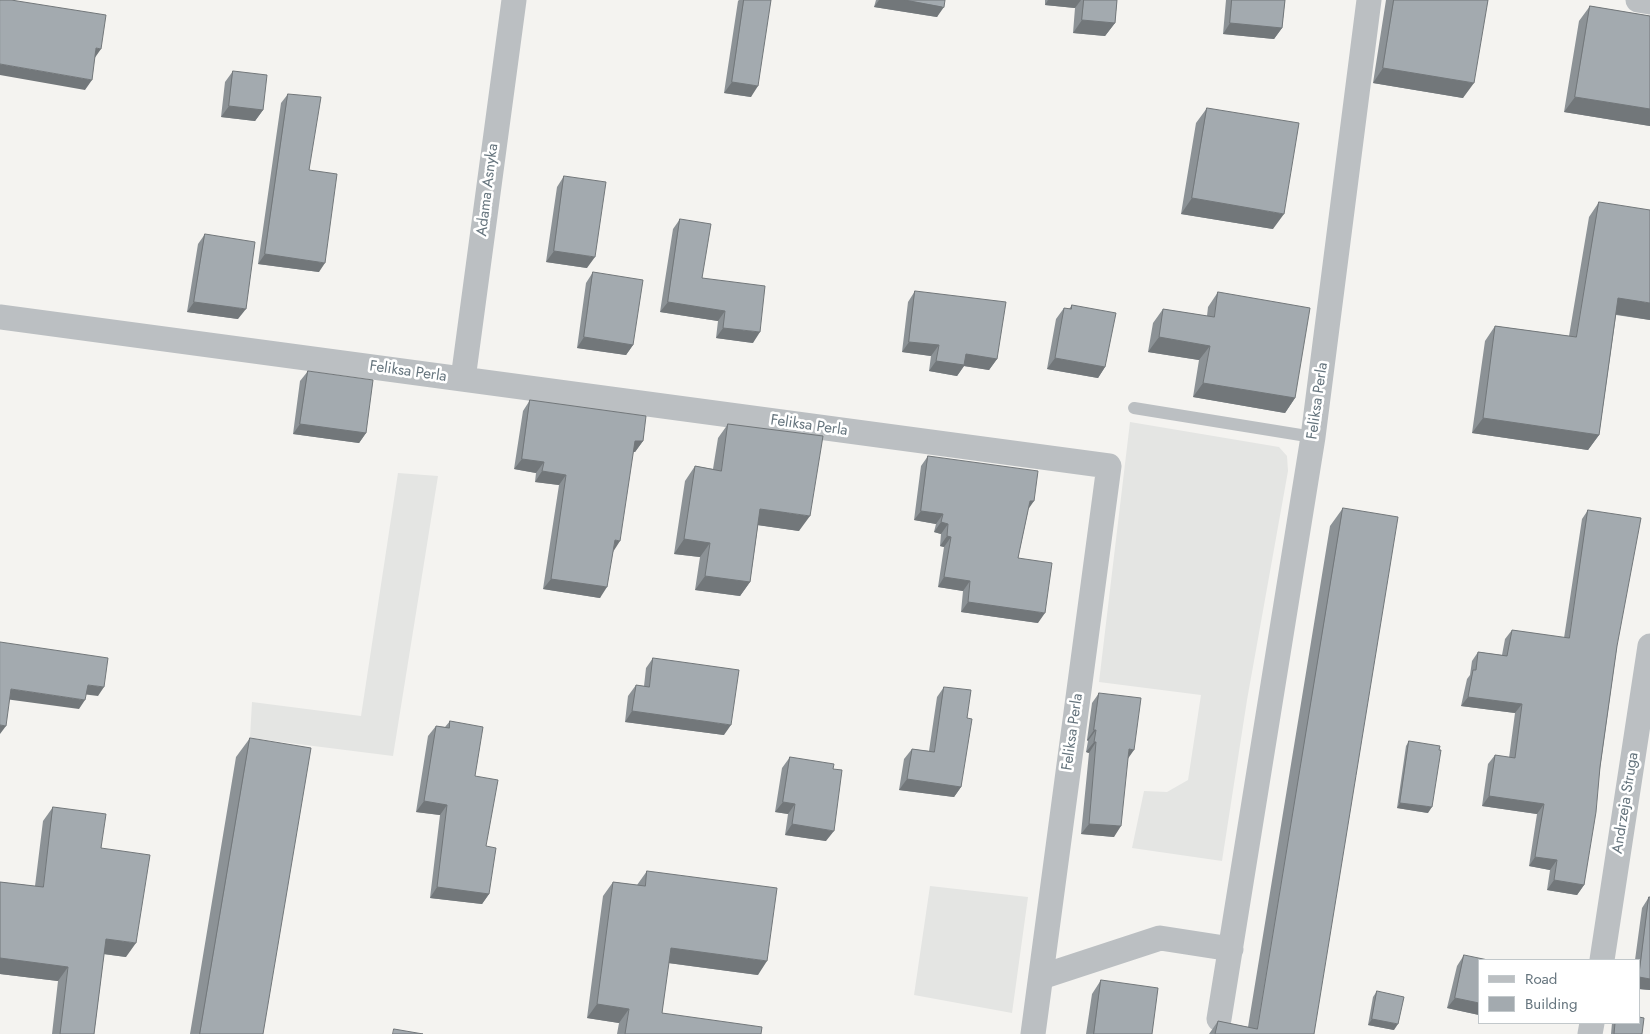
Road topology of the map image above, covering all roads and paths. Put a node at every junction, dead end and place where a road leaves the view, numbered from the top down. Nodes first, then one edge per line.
1 (514, 0) edge
2 (1369, 0) edge
3 (1638, 0) edge
4 (1650, 2) edge
5 (0, 317) edge
6 (463, 379) junction
7 (1134, 408) dead end
8 (1313, 437) junction
9 (1650, 646) edge
10 (1231, 950) junction
11 (1602, 959) edge
12 (1041, 977) junction
13 (1220, 1019) edge
14 (1034, 1034) edge

1 - 6 street, Adama Asnyka
2 - 8 street, Feliksa Perla
3 - 4 street
5 - 6 street, Feliksa Perla
6 - 12 street, Feliksa Perla
7 - 8 lane
8 - 10 street, Feliksa Perla
9 - 11 street, Andrzeja Struga
10 - 12 street
10 - 13 street, Feliksa Perla
12 - 14 street, Feliksa Perla

